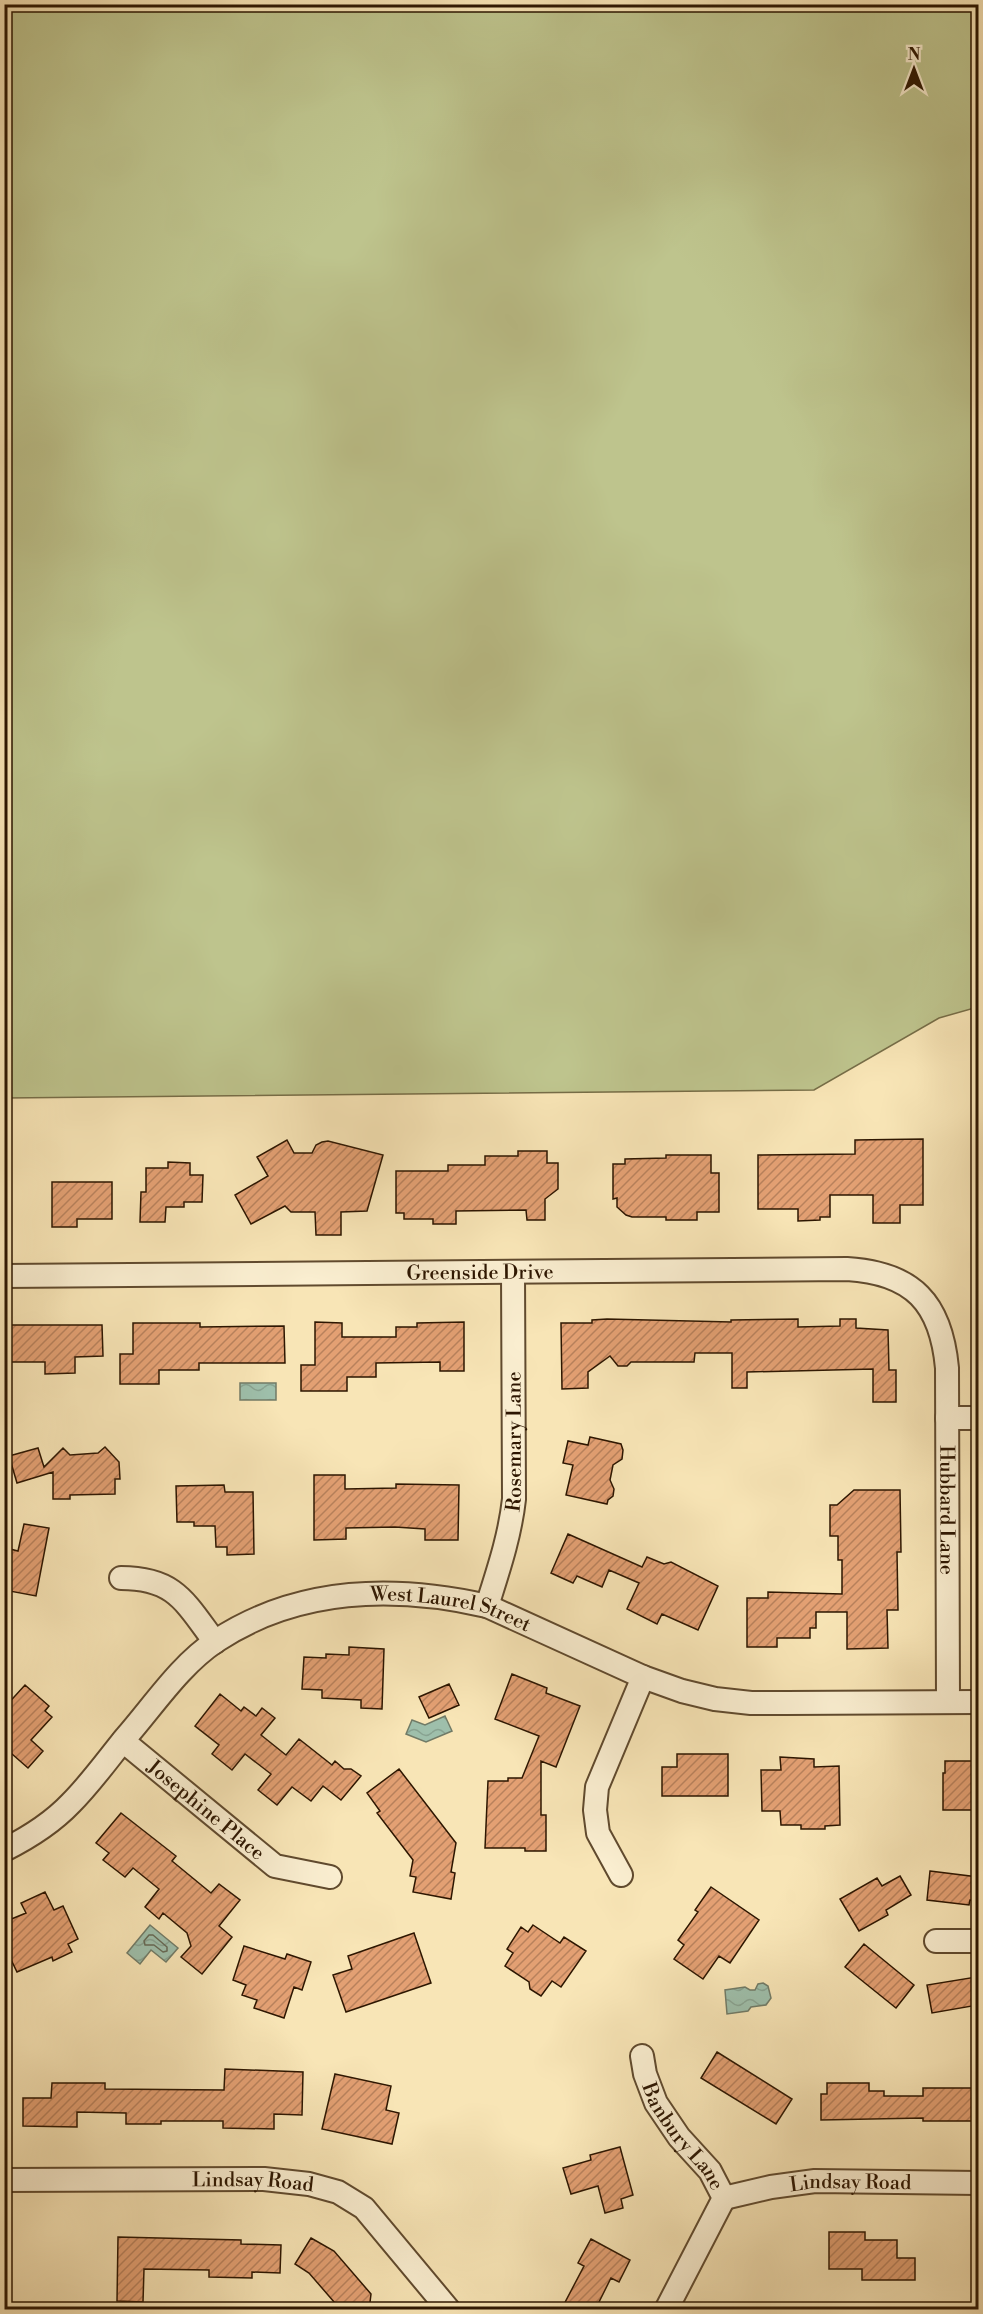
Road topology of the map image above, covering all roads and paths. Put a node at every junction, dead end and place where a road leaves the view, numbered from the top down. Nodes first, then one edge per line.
1 (513, 1272) junction
2 (4, 1276) edge
3 (936, 1318) joint
4 (947, 1418) junction
5 (978, 1418) edge
6 (121, 1578) dead end
7 (487, 1606) junction
8 (215, 1642) junction
9 (643, 1677) junction
10 (978, 1701) edge
11 (948, 1702) junction
12 (123, 1741) junction
13 (4, 1850) edge
14 (621, 1875) dead end
15 (330, 1877) dead end
16 (936, 1941) dead end
17 (978, 1941) edge
18 (642, 2055) dead end
19 (4, 2180) edge
20 (978, 2183) edge
21 (724, 2198) junction
22 (449, 2310) edge
23 (666, 2310) edge

1 - 2 street, Greenside Drive
1 - 3 street, Greenside Drive
1 - 7 street, Rosemary Lane
3 - 4 street, Hubbard Lane
4 - 5 street
4 - 11 street, Hubbard Lane
6 - 8 street
7 - 8 street, West Laurel Street
7 - 9 street, West Laurel Street
8 - 12 street, West Laurel Street
9 - 11 street, West Laurel Street
9 - 14 street
10 - 11 street, West Laurel Street
12 - 13 street, West Laurel Street
12 - 15 street, Josephine Place
16 - 17 street
18 - 21 street, Banbury Lane
19 - 22 street, Lindsay Road
20 - 21 street, Lindsay Road
21 - 23 street, Banbury Lane

